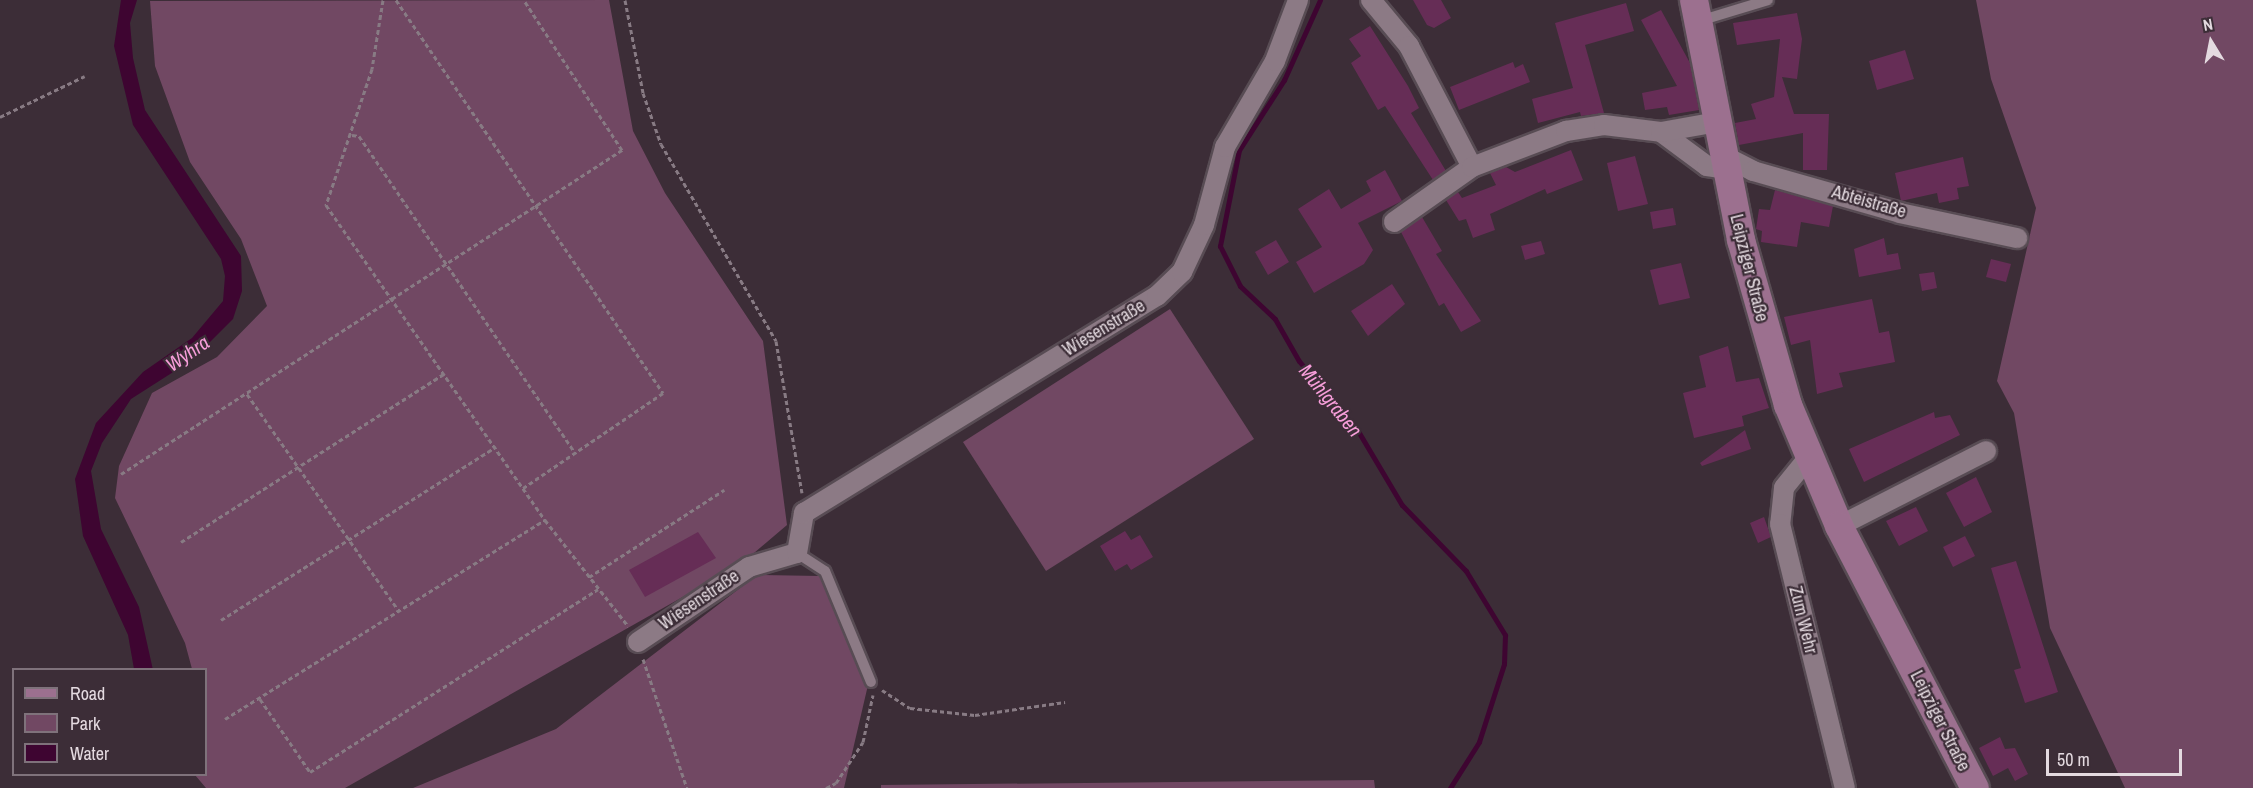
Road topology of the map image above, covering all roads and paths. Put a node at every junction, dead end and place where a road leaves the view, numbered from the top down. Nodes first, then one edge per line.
1 (383, 0) edge
2 (396, 0) edge
3 (524, 0) edge
4 (625, 0) edge
5 (1298, 0) edge
6 (1371, 0) edge
7 (1768, 0) edge
8 (1696, 10) edge
9 (85, 76) dead end
10 (0, 117) edge
11 (1718, 122) junction
12 (1661, 132) junction
13 (352, 135) junction
14 (1719, 164) junction
15 (1472, 166) junction
16 (536, 207) junction
17 (1394, 222) dead end
18 (2017, 238) dead end
19 (447, 264) junction
20 (394, 299) junction
21 (445, 373) junction
22 (247, 394) junction
23 (496, 447) junction
24 (1986, 451) dead end
25 (575, 453) junction
26 (1808, 458) junction
27 (300, 468) junction
28 (121, 474) dead end
29 (523, 488) junction
30 (724, 490) dead end
31 (804, 513) junction
32 (545, 520) junction
33 (1839, 526) junction
34 (349, 540) junction
35 (181, 542) dead end
36 (796, 553) junction
37 (589, 577) junction
38 (598, 589) junction
39 (398, 610) junction
40 (221, 620) dead end
41 (638, 642) junction
42 (871, 682) junction
43 (260, 699) junction
44 (1065, 702) dead end
45 (225, 718) dead end
46 (836, 786) edge
47 (687, 788) edge
48 (826, 788) edge
49 (1845, 788) edge
50 (1974, 788) edge

1 - 13 path
2 - 16 path
3 - 16 path
4 - 31 path
5 - 31 street, Wiesenstraße
6 - 15 street
7 - 8 lane
8 - 11 street, Leipziger Straße
9 - 10 path
11 - 12 street
11 - 14 street, Leipziger Straße
12 - 14 street
12 - 15 street
13 - 19 path
13 - 20 path
14 - 18 street, Abteistraße
14 - 26 street, Leipziger Straße
15 - 17 street
16 - 19 path
16 - 25 path
19 - 20 path
19 - 25 path
20 - 21 path
20 - 22 path
21 - 23 path
21 - 27 path
22 - 27 path
22 - 28 path
23 - 29 path
23 - 34 path
24 - 33 street
25 - 29 path
26 - 33 street, Leipziger Straße
26 - 49 street, Zum Wehr
27 - 34 path
27 - 35 path
29 - 32 path
30 - 37 path
31 - 36 street
32 - 37 path
32 - 39 path
33 - 50 street, Leipziger Straße
34 - 39 path
34 - 40 path
36 - 41 street, Wiesenstraße
36 - 42 lane
37 - 38 path
38 - 41 path
38 - 43 path
39 - 43 path
41 - 47 path
42 - 44 path
42 - 46 path
43 - 45 path
46 - 48 path

